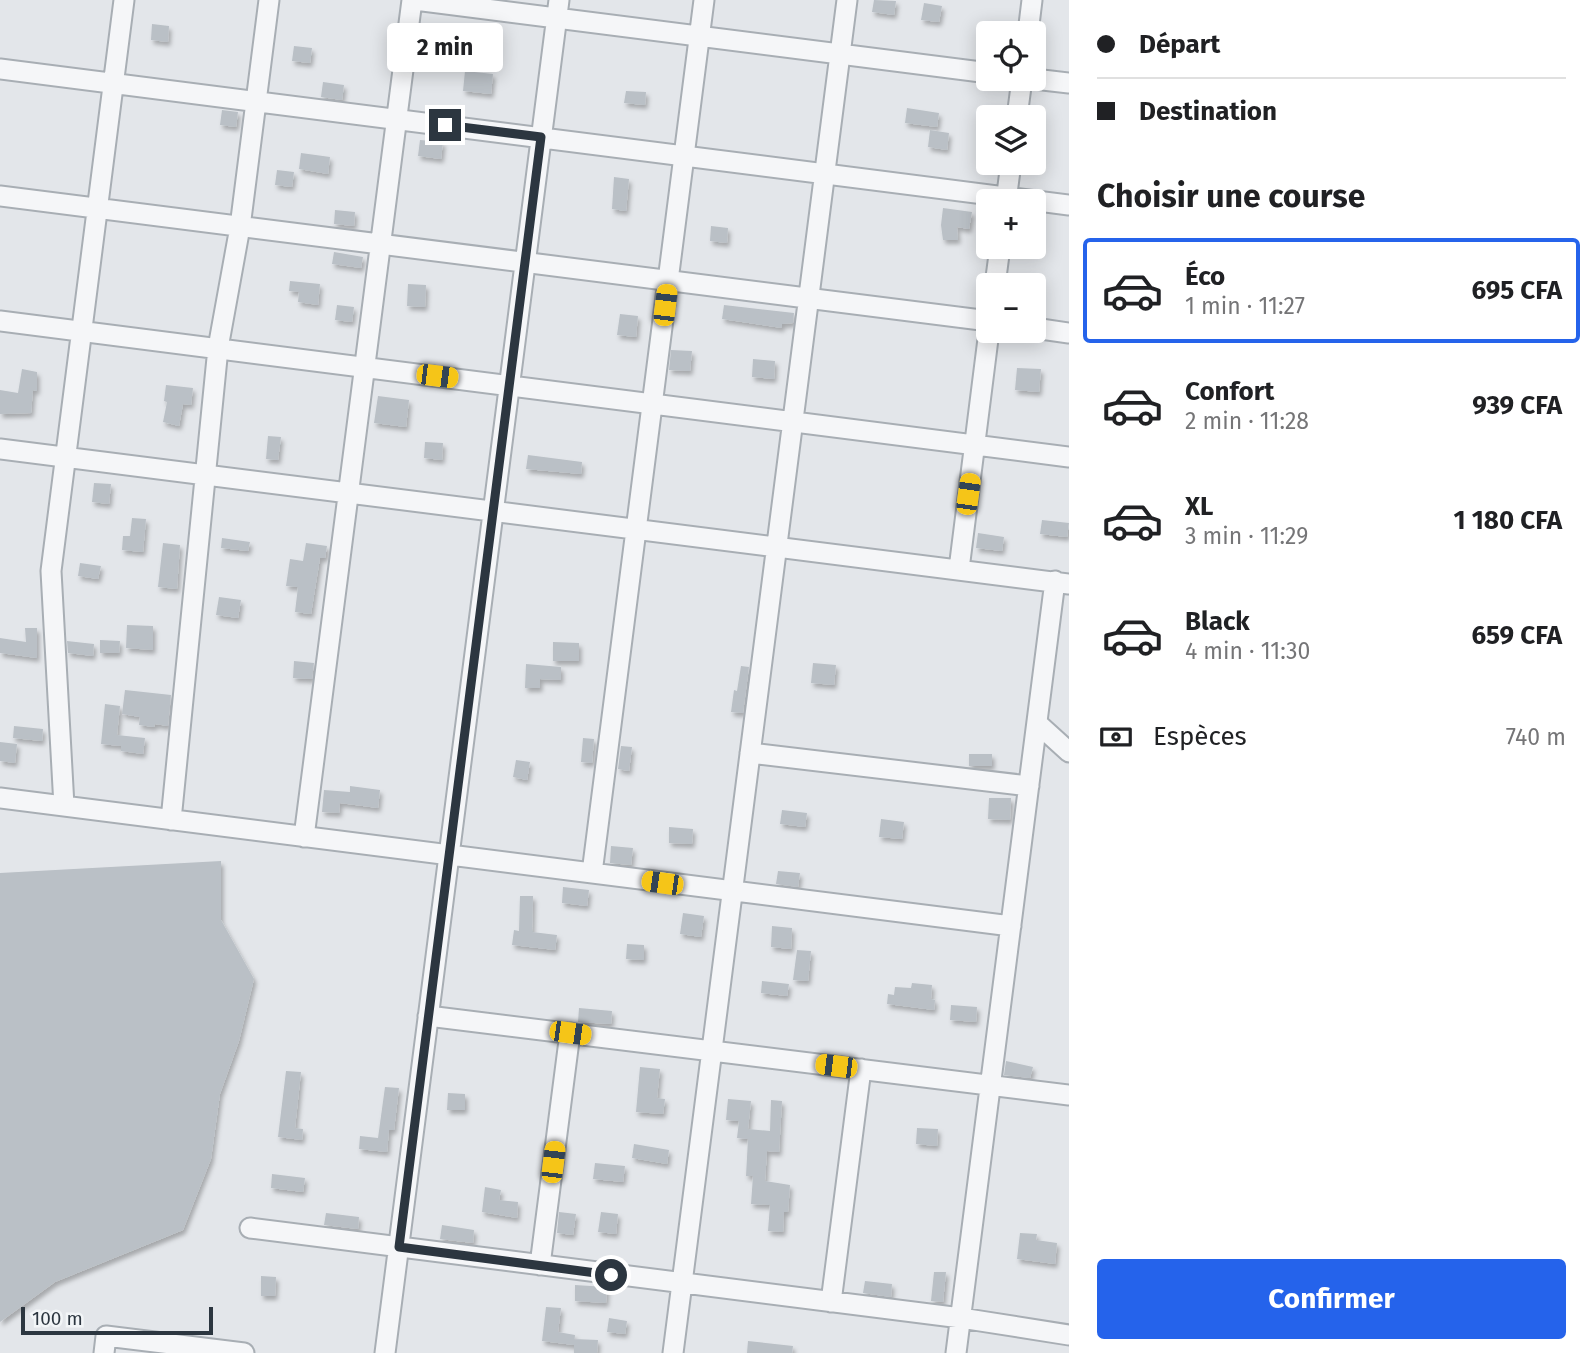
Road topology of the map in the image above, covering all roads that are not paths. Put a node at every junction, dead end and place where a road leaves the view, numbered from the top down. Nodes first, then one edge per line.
1 (124, 0) edge
2 (269, 0) edge
3 (413, 0) edge
4 (704, 0) edge
5 (847, 0) edge
6 (1032, 0) edge
7 (558, 9) edge
8 (1029, 21) edge
9 (699, 36) junction
10 (840, 55) junction
11 (0, 69) edge
12 (976, 71) edge
13 (1046, 80) edge
14 (114, 83) junction
15 (1069, 83) edge
16 (256, 101) junction
17 (397, 119) junction
18 (541, 137) junction
19 (684, 155) junction
20 (824, 174) junction
21 (976, 195) edge
22 (0, 196) edge
23 (1046, 203) edge
24 (1069, 205) edge
25 (97, 209) junction
26 (240, 227) junction
27 (380, 244) junction
28 (525, 263) junction
29 (668, 281) junction
30 (808, 300) junction
31 (976, 319) edge
32 (0, 321) edge
33 (1046, 330) edge
34 (82, 331) junction
35 (1069, 333) edge
36 (988, 343) edge
37 (219, 348) junction
38 (365, 368) junction
39 (509, 385) junction
40 (652, 403) junction
41 (792, 422) junction
42 (975, 444) junction
43 (0, 449) edge
44 (66, 457) junction
45 (1069, 457) edge
46 (205, 476) junction
47 (348, 494) junction
48 (493, 511) junction
49 (636, 529) junction
50 (776, 548) junction
51 (959, 569) junction
52 (1062, 583) edge
53 (1037, 723) junction
54 (750, 752) junction
55 (1069, 752) edge
56 (1029, 786) junction
57 (0, 798) edge
58 (64, 806) junction
59 (171, 820) junction
60 (304, 837) junction
61 (449, 855) junction
62 (592, 873) junction
63 (732, 892) junction
64 (1011, 926) junction
65 (428, 1016) junction
66 (570, 1033) junction
67 (711, 1052) junction
68 (861, 1069) junction
69 (991, 1085) junction
70 (1069, 1095) edge
71 (250, 1228) dead end
72 (399, 1247) junction
73 (540, 1265) junction
74 (682, 1284) junction
75 (831, 1302) junction
76 (961, 1318) junction
77 (1069, 1335) edge
78 (104, 1353) edge
79 (244, 1353) edge
80 (385, 1353) edge
81 (673, 1353) edge
82 (956, 1353) edge

1 - 14 street
2 - 16 street
3 - 7 street
3 - 17 street
4 - 9 street
5 - 10 street
6 - 8 street
7 - 9 street
7 - 18 street
9 - 10 street
9 - 19 street
10 - 12 street
10 - 20 street
11 - 14 street
13 - 15 street
14 - 16 street
14 - 25 street
16 - 17 street
16 - 26 street
17 - 18 street
17 - 27 street
18 - 19 street
18 - 28 street
19 - 20 street
19 - 29 street
20 - 21 street
20 - 30 street
22 - 25 street
23 - 24 street
25 - 26 street
25 - 34 street
26 - 27 street
26 - 37 street
27 - 28 street
27 - 38 street
28 - 29 street
28 - 39 street
29 - 30 street
29 - 40 street
30 - 31 street
30 - 41 street
32 - 34 street
33 - 35 street
34 - 37 street
34 - 44 street
36 - 42 street
37 - 38 street
37 - 46 street
38 - 39 street
38 - 47 street
39 - 40 street
39 - 48 street
40 - 41 street
40 - 49 street
41 - 42 street
41 - 50 street
42 - 45 street
42 - 51 street
43 - 44 street
44 - 46 street
44 - 58 street
46 - 47 street
46 - 59 street
47 - 48 street
47 - 60 street
48 - 49 street
48 - 61 street
49 - 50 street
49 - 62 street
50 - 51 street
50 - 54 street
51 - 52 street
52 - 53 street
53 - 55 street
53 - 56 street
54 - 56 street
54 - 63 street
56 - 64 street
57 - 58 street
58 - 59 street
59 - 60 street
60 - 61 street
61 - 62 street
61 - 65 street
62 - 63 street
63 - 64 street
63 - 67 street
64 - 69 street
65 - 66 street
65 - 72 street
66 - 67 street
66 - 73 street
67 - 68 street
67 - 74 street
68 - 69 street
68 - 75 street
69 - 70 street
69 - 76 street
71 - 72 street
72 - 73 street
72 - 80 street
73 - 74 street
74 - 75 street
74 - 81 street
75 - 76 street
76 - 77 street
76 - 82 street
78 - 79 street

